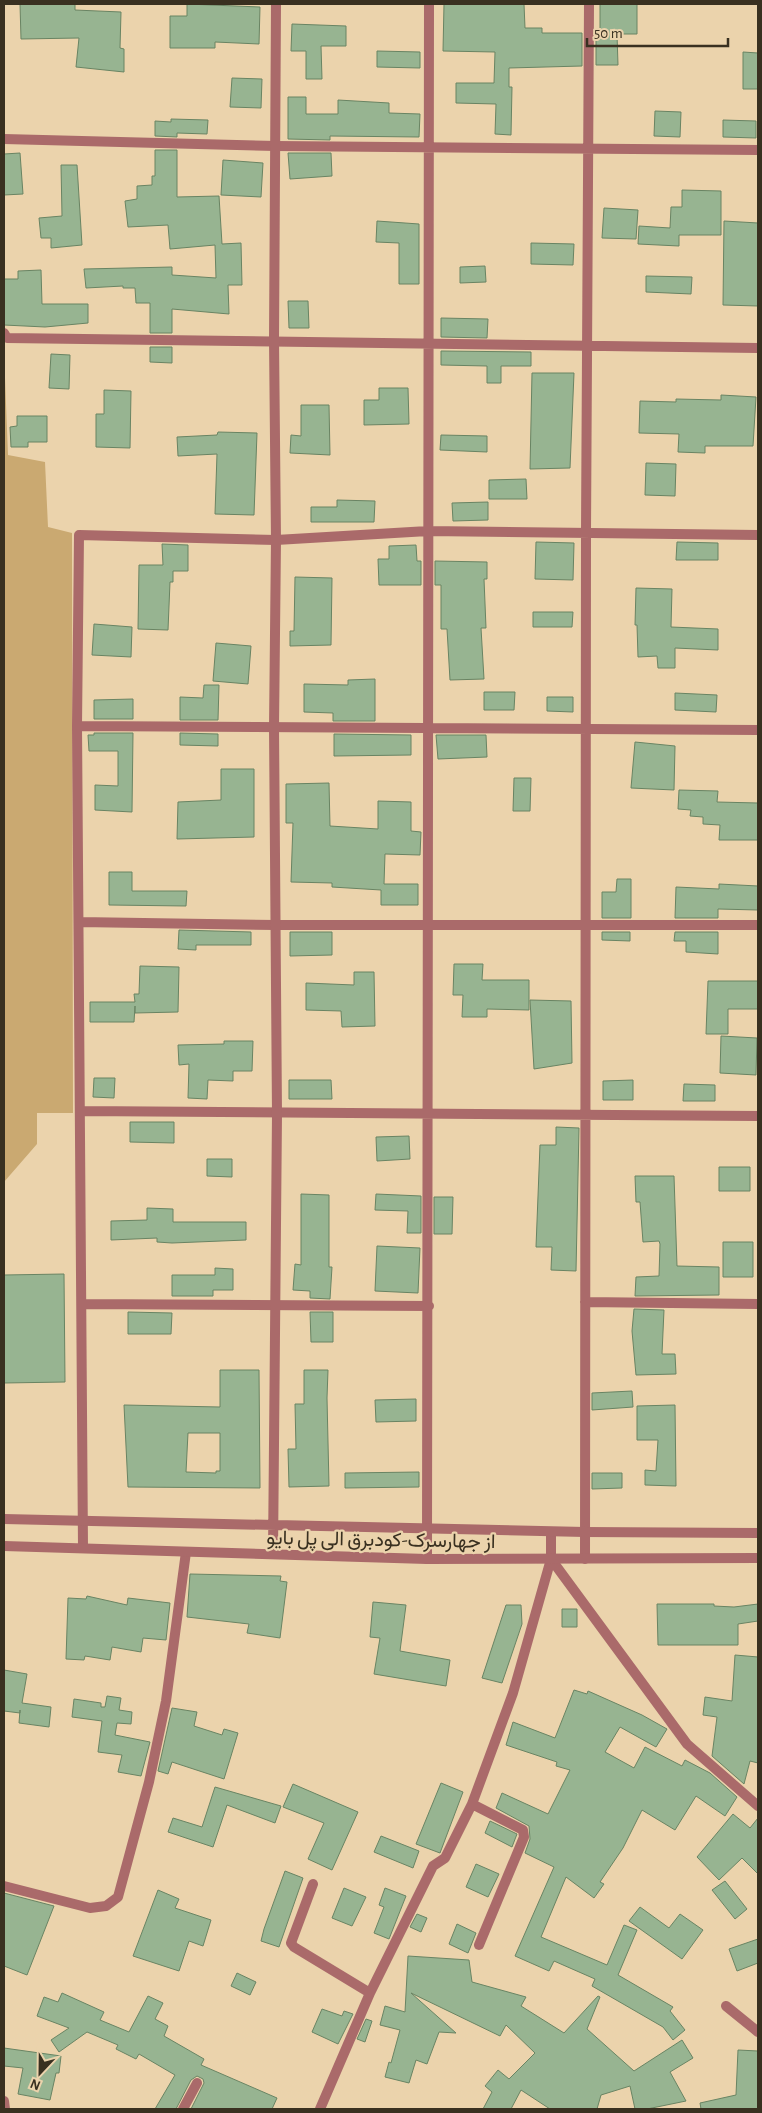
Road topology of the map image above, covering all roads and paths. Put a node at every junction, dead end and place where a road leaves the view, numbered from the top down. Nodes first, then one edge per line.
1 (276, 4) edge
2 (429, 4) edge
3 (589, 4) edge
4 (4, 139) edge
5 (276, 146) junction
6 (429, 147) junction
7 (588, 148) junction
8 (758, 150) edge
9 (4, 333) edge
10 (274, 340) junction
11 (429, 344) junction
12 (588, 346) junction
13 (758, 348) edge
14 (428, 531) junction
15 (586, 532) junction
16 (758, 535) edge
17 (276, 540) junction
18 (77, 726) junction
19 (430, 726) junction
20 (274, 727) junction
21 (587, 729) junction
22 (758, 730) edge
23 (79, 922) junction
24 (429, 923) junction
25 (586, 924) junction
26 (276, 925) junction
27 (758, 925) edge
28 (81, 1112) junction
29 (277, 1114) junction
30 (429, 1114) junction
31 (586, 1115) junction
32 (758, 1116) edge
33 (585, 1302) junction
34 (82, 1304) junction
35 (758, 1304) edge
36 (274, 1306) junction
37 (429, 1306) junction
38 (4, 1520) edge
39 (83, 1521) junction
40 (273, 1526) junction
41 (427, 1529) junction
42 (551, 1532) junction
43 (585, 1532) junction
44 (758, 1533) edge
45 (4, 1546) edge
46 (83, 1548) junction
47 (186, 1552) junction
48 (273, 1554) junction
49 (758, 1558) edge
50 (551, 1559) junction
51 (585, 1559) junction
52 (427, 1560) junction
53 (472, 1804) junction
54 (758, 1806) edge
55 (313, 1884) dead end
56 (4, 1886) edge
57 (479, 1945) dead end
58 (370, 1993) junction
59 (726, 2006) dead end
60 (758, 2032) edge
61 (197, 2083) dead end
62 (4, 2101) edge
63 (5, 2109) edge
64 (183, 2109) edge
65 (320, 2109) edge

1 - 5 street
2 - 6 street
3 - 7 street
4 - 5 street
5 - 6 street
5 - 10 street
6 - 7 street
6 - 11 street
7 - 8 street
7 - 12 street
9 - 10 street
10 - 11 street
10 - 17 street
11 - 12 street
11 - 14 street
12 - 13 street
12 - 15 street
14 - 15 street
14 - 17 street
14 - 19 street
15 - 16 street
15 - 21 street
17 - 18 street
17 - 20 street
18 - 20 street
18 - 23 street
19 - 20 street
19 - 21 street
19 - 24 street
20 - 26 street
21 - 22 street
21 - 25 street
23 - 26 street
23 - 28 street
24 - 25 street
24 - 26 street
24 - 30 street
25 - 27 street
25 - 31 street
26 - 29 street
28 - 29 street
28 - 34 street
29 - 30 street
29 - 36 street
30 - 31 street
30 - 37 street
31 - 32 street
31 - 33 street
33 - 35 street
33 - 43 street
34 - 36 street
34 - 39 street
36 - 37 street
36 - 40 street
37 - 41 street
38 - 39 street, از جهارسرک-کودبرق الی پل بایو
39 - 40 street, از جهارسرک-کودبرق الی پل بایو
39 - 46 street
40 - 41 street, از جهارسرک-کودبرق الی پل بایو
40 - 48 street
41 - 42 street, از جهارسرک-کودبرق الی پل بایو
41 - 52 street
42 - 43 street, از جهارسرک-کودبرق الی پل بایو
42 - 50 street
43 - 44 street, از جهارسرک-کودبرق الی پل بایو
43 - 51 street
45 - 46 street, از جهارسرک-کودبرق الی پل بایو
46 - 47 street, از جهارسرک-کودبرق الی پل بایو
47 - 48 street, از جهارسرک-کودبرق الی پل بایو
47 - 56 street
48 - 52 street, از جهارسرک-کودبرق الی پل بایو
49 - 51 street, از جهارسرک-کودبرق الی پل بایو
50 - 51 street, از جهارسرک-کودبرق الی پل بایو
50 - 52 street, از جهارسرک-کودبرق الی پل بایو
50 - 53 street
50 - 54 street
53 - 57 street
53 - 58 street
55 - 58 street
58 - 65 street
59 - 60 street
61 - 64 street
62 - 63 street

